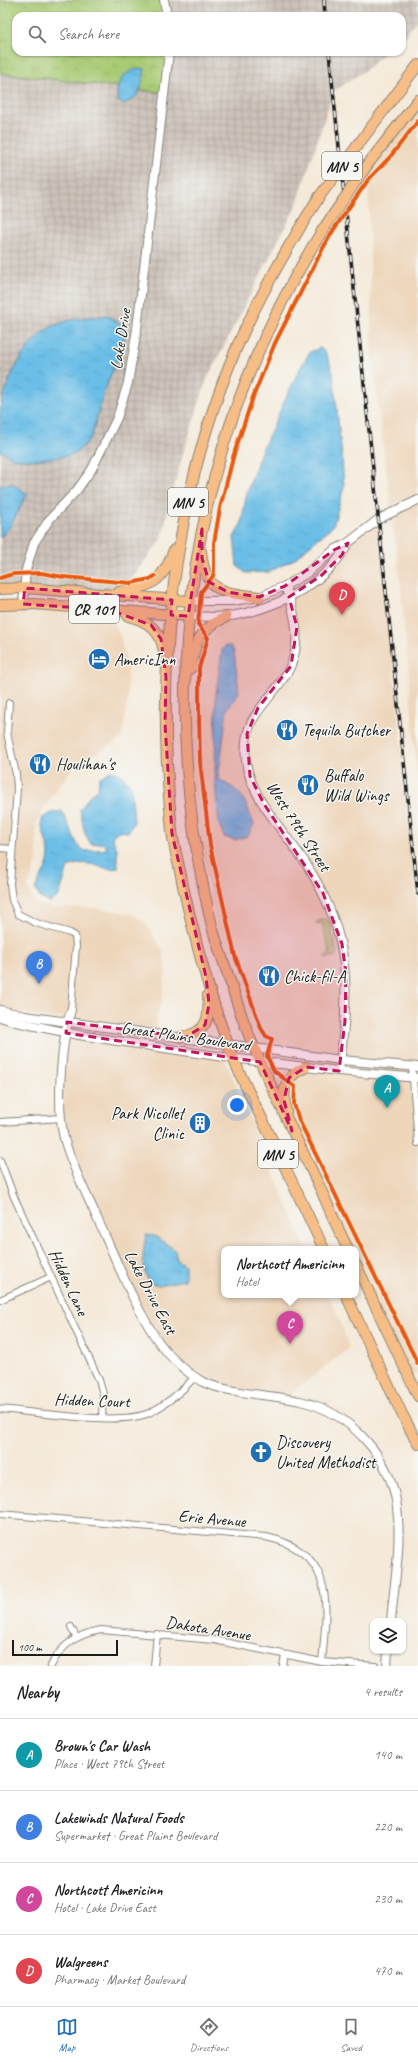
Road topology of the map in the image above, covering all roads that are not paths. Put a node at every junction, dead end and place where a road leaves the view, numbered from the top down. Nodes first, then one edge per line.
1 (164, 0) edge
2 (166, 12) edge
3 (169, 56) edge
4 (418, 65) edge
5 (418, 100) edge
6 (418, 500) edge
7 (182, 529) junction
8 (202, 530) junction
9 (348, 543) junction
10 (285, 586) junction
11 (24, 588) junction
12 (0, 589) edge
13 (100, 594) junction
14 (259, 597) junction
15 (289, 597) junction
16 (172, 600) junction
17 (190, 601) junction
18 (23, 604) junction
19 (0, 606) edge
20 (110, 610) junction
21 (170, 615) junction
22 (188, 616) junction
23 (226, 617) junction
24 (166, 677) junction
25 (9, 703) dead end
26 (186, 704) junction
27 (0, 848) edge
28 (12, 849) junction
29 (206, 977) junction
30 (0, 1010) edge
31 (71, 1010) joint
32 (0, 1017) edge
33 (67, 1022) junction
34 (66, 1032) junction
35 (181, 1037) junction
36 (227, 1044) junction
37 (254, 1048) junction
38 (233, 1058) junction
39 (340, 1060) junction
40 (260, 1062) junction
41 (306, 1067) junction
42 (415, 1067) edge
43 (339, 1071) junction
44 (416, 1079) edge
45 (61, 1118) junction
46 (0, 1122) edge
47 (292, 1131) junction
48 (418, 1143) edge
49 (0, 1160) edge
50 (323, 1246) edge
51 (347, 1246) edge
52 (359, 1271) edge
53 (51, 1277) junction
54 (347, 1298) edge
55 (0, 1300) edge
56 (195, 1377) junction
57 (418, 1396) edge
58 (0, 1409) edge
59 (102, 1418) junction
60 (418, 1444) edge
61 (0, 1514) edge
62 (391, 1618) edge
63 (71, 1627) dead end
64 (157, 1634) junction
65 (76, 1637) junction
66 (388, 1654) edge
67 (285, 1655) junction
68 (322, 1662) junction
69 (51, 1666) edge
70 (154, 1666) edge
71 (283, 1666) edge
72 (374, 1666) edge
73 (387, 1666) edge

1 - 2 street
3 - 11 street, Lake Drive
4 - 7 main road, MN 5, bridge
5 - 8 main road, MN 5, bridge
6 - 9 street
7 - 13 main road
7 - 16 main road, MN 5
8 - 14 main road
8 - 17 main road, MN 5
9 - 10 street
9 - 15 street
10 - 14 street
10 - 15 street, West 79th Street
11 - 12 main road, CR 101
11 - 13 main road, CR 101
11 - 18 street, Lake Drive
13 - 16 main road, CR 101
14 - 17 street
15 - 23 street
15 - 39 street, West 79th Street
16 - 17 main road, CR 101
16 - 21 main road, MN 5
17 - 22 main road, MN 5
18 - 19 main road, CR 101
18 - 20 main road, CR 101
20 - 21 main road, CR 101
20 - 24 main road
21 - 22 main road, CR 101
21 - 24 main road, MN 5
22 - 23 street
22 - 26 main road, MN 5
23 - 26 main road
24 - 29 main road, MN 5
25 - 28 street
26 - 37 main road, MN 5
27 - 28 street
28 - 31 street
29 - 35 main road
29 - 36 main road, MN 5
30 - 33 street, Great Plains Boulevard
31 - 33 street, Lake Drive East
32 - 34 street, Great Plains Boulevard
33 - 34 street, Lake Drive East
33 - 35 street, Great Plains Boulevard
34 - 38 street, Great Plains Boulevard
34 - 45 street, Lake Drive East
35 - 36 street, Great Plains Boulevard
36 - 37 street, Great Plains Boulevard
36 - 38 main road, MN 5
37 - 39 street, Great Plains Boulevard
37 - 40 main road, MN 5
38 - 40 street, Great Plains Boulevard
38 - 50 main road, MN 5
39 - 42 street, Great Plains Boulevard
39 - 43 street, West 79th Street
40 - 41 street, Great Plains Boulevard
40 - 47 main road, MN 5
41 - 43 street, Great Plains Boulevard
41 - 47 main road
42 - 44 street
43 - 44 street, Great Plains Boulevard
44 - 48 street
45 - 46 street
45 - 56 street, Lake Drive East
47 - 51 main road, MN 5
49 - 53 street, Hidden Lane
52 - 57 main road
53 - 55 street
53 - 59 street, Hidden Lane
54 - 60 main road
56 - 59 street, Hidden Court
56 - 62 street, Lake Drive East
58 - 59 street, Hidden Court
61 - 68 street, Erie Avenue
63 - 65 street
64 - 65 street, Dakota Avenue
64 - 67 street, Dakota Avenue
64 - 70 street
65 - 69 street, Dakota Avenue
66 - 73 street
67 - 68 street, Dakota Avenue
67 - 71 street
68 - 72 street, Dakota Avenue

